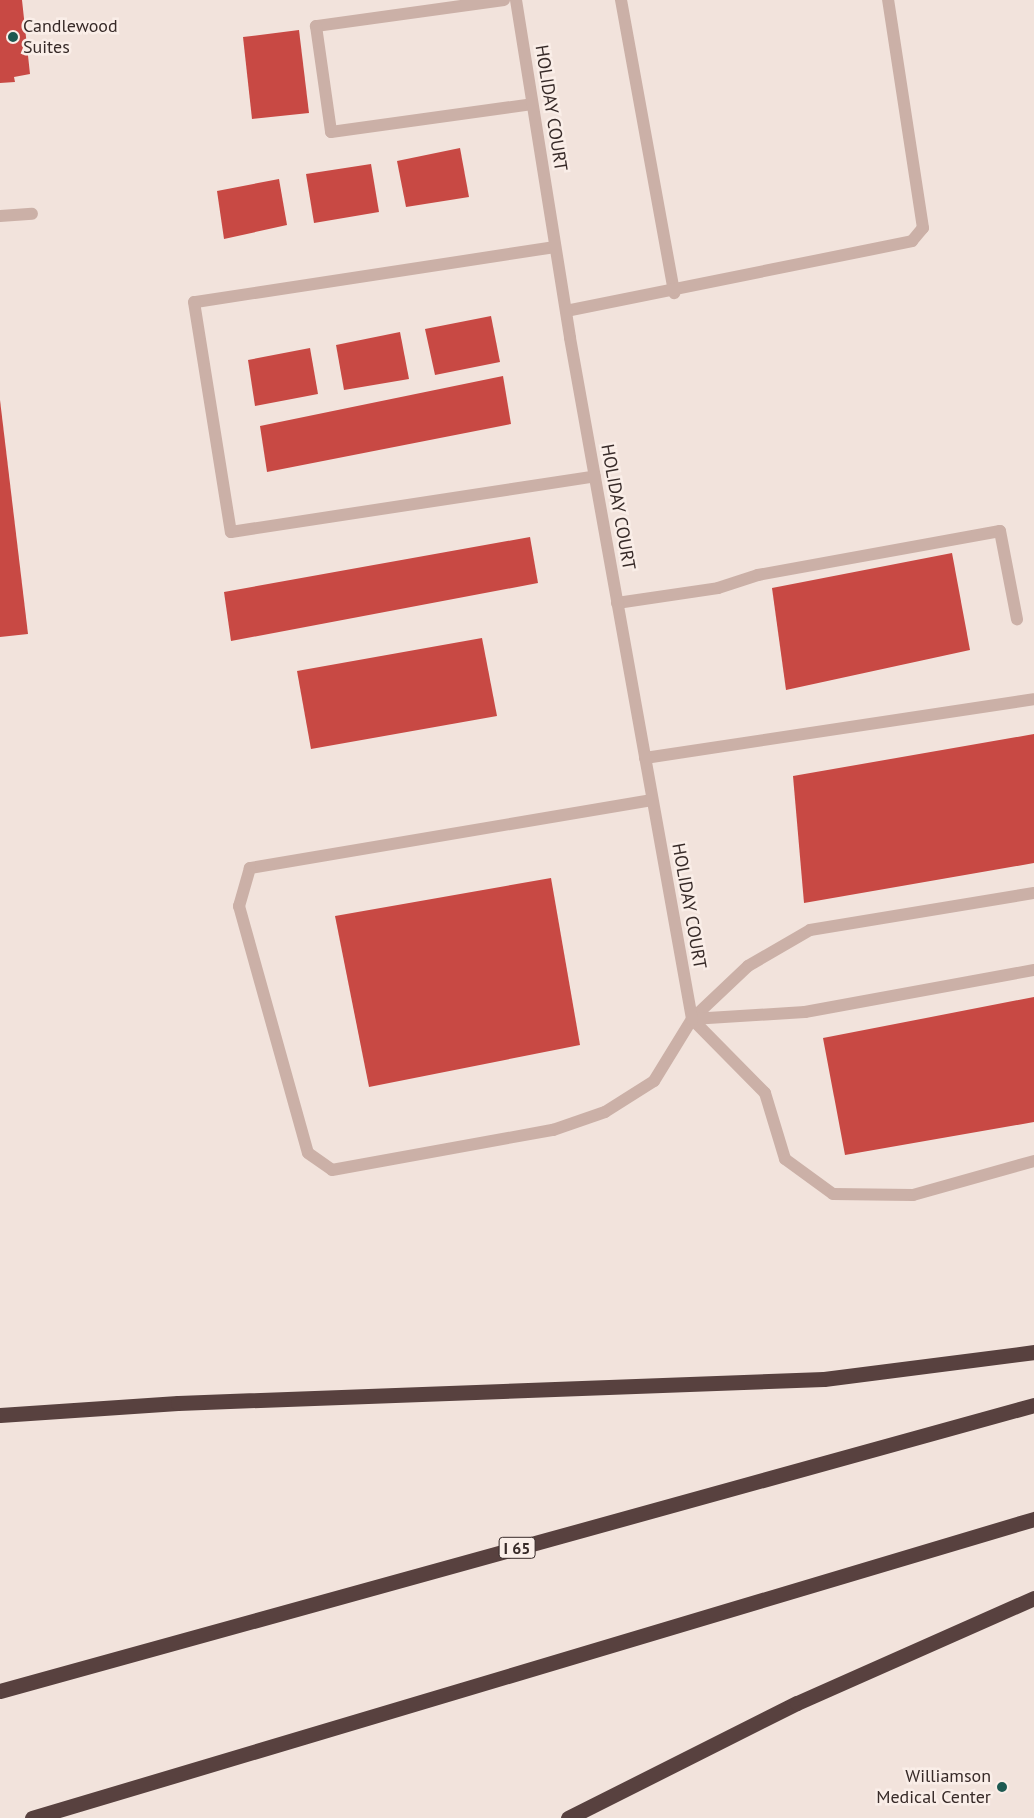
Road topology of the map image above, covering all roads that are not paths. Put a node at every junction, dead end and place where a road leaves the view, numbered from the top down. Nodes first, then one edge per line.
1 (504, 0) edge
2 (516, 0) edge
3 (621, 0) edge
4 (888, 0) edge
5 (532, 104) junction
6 (32, 214) dead end
7 (0, 216) edge
8 (555, 247) junction
9 (674, 292) junction
10 (566, 311) junction
11 (595, 476) junction
12 (617, 603) junction
13 (1017, 619) dead end
14 (1034, 699) edge
15 (645, 758) junction
16 (652, 800) junction
17 (1034, 894) edge
18 (1034, 970) edge
19 (692, 1019) junction
20 (1034, 1161) edge
21 (1034, 1352) edge
22 (1034, 1405) edge
23 (0, 1415) edge
24 (1034, 1519) edge
25 (1034, 1598) edge
26 (0, 1691) edge
27 (32, 1818) edge
28 (568, 1818) edge

1 - 5 street
2 - 5 street, HOLIDAY COURT
3 - 9 street
4 - 9 street
5 - 8 street, HOLIDAY COURT
6 - 7 street
8 - 10 street, HOLIDAY COURT
8 - 11 street
9 - 10 street
10 - 11 street, HOLIDAY COURT
11 - 12 street, HOLIDAY COURT
12 - 13 street
12 - 15 street, HOLIDAY COURT
14 - 15 street
15 - 16 street, HOLIDAY COURT
16 - 19 street, HOLIDAY COURT
16 - 19 street
17 - 19 street
18 - 19 street
19 - 20 street
21 - 23 highway
22 - 26 highway, I 65
24 - 27 highway
25 - 28 highway

